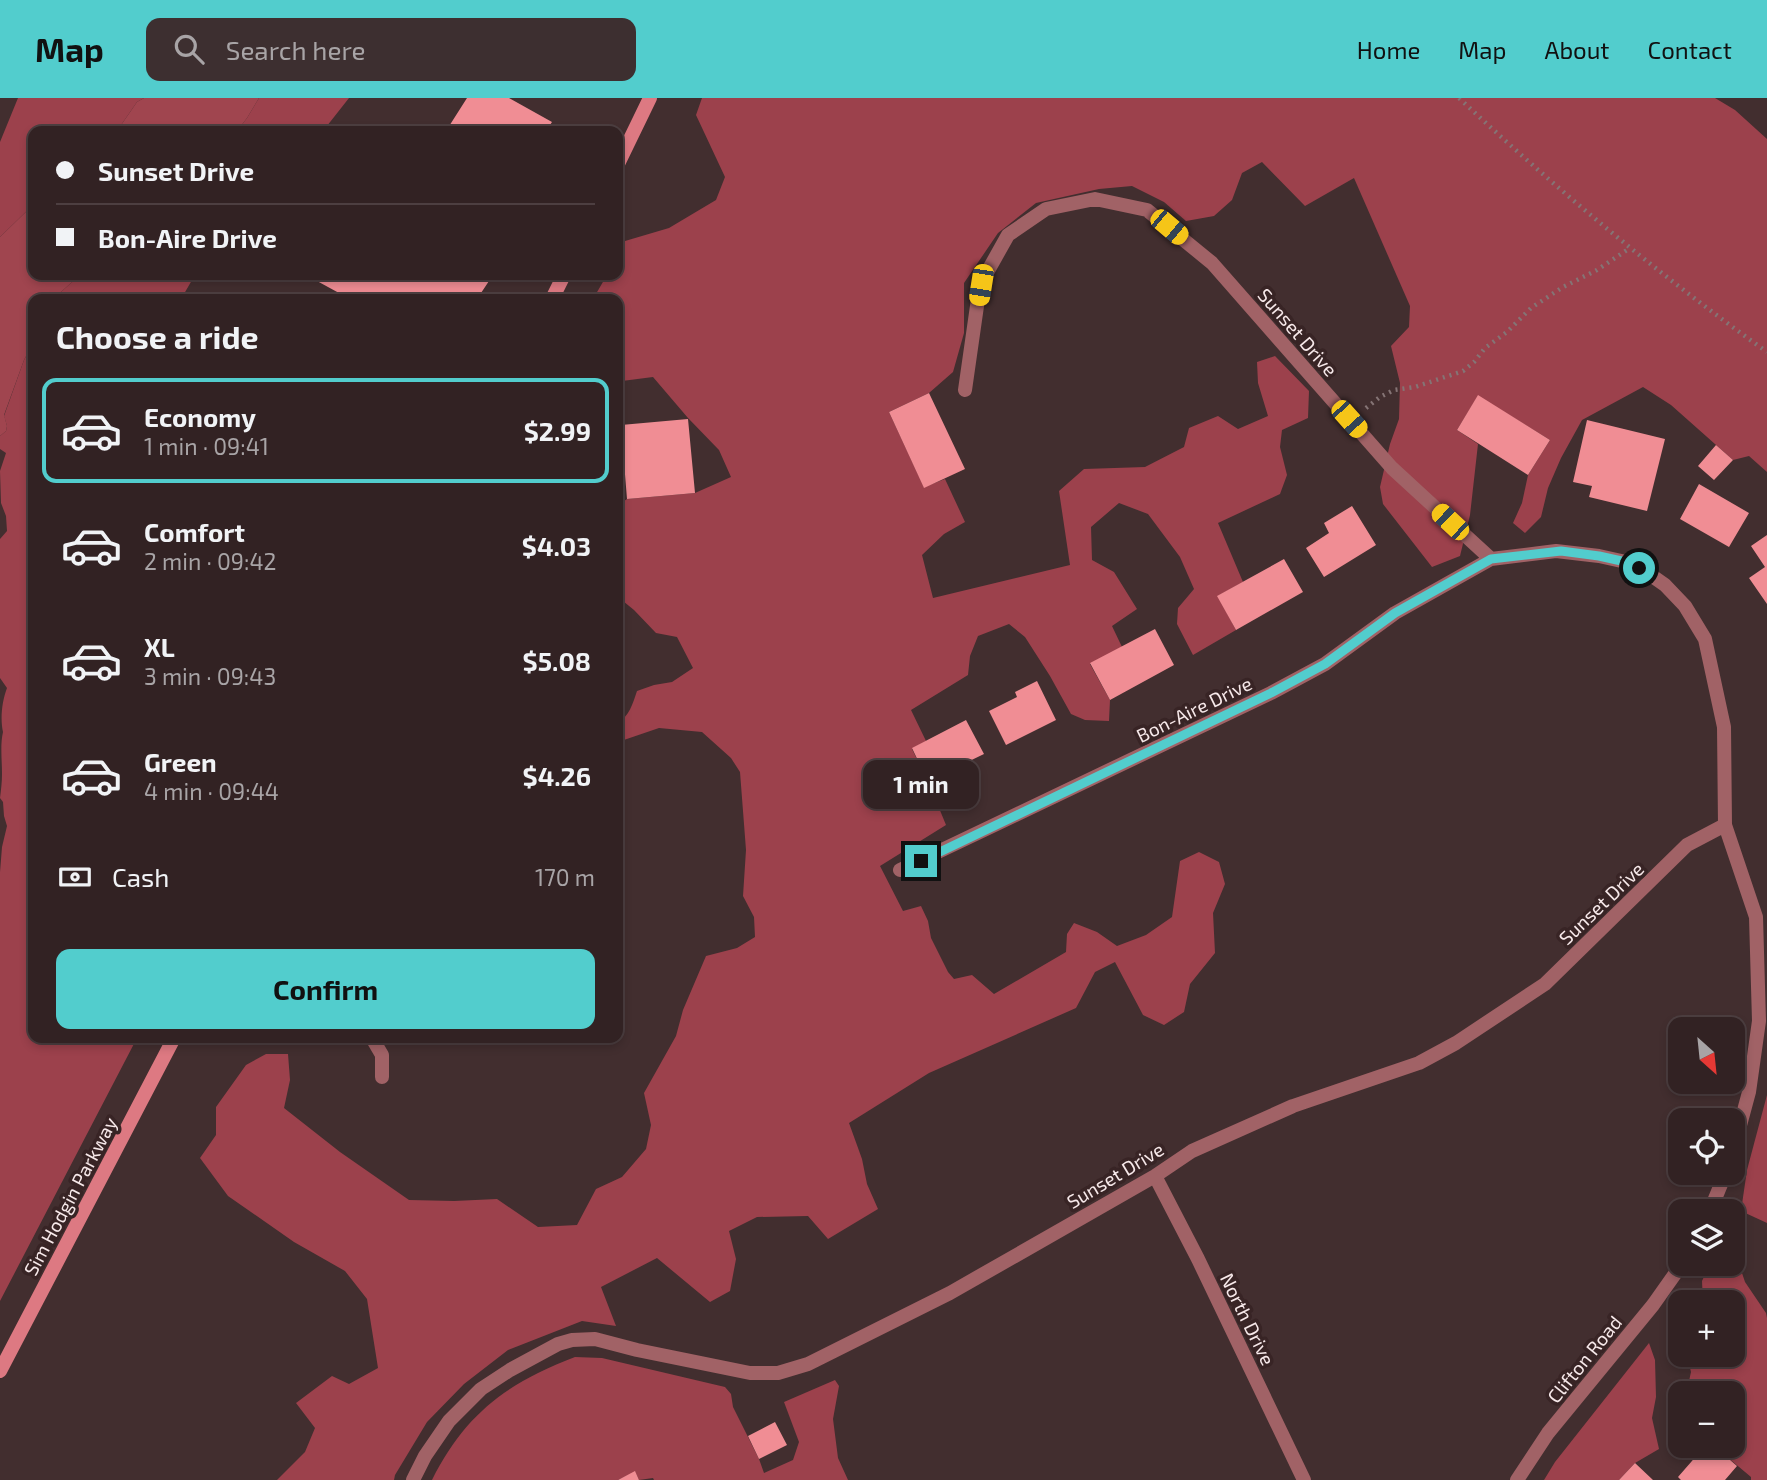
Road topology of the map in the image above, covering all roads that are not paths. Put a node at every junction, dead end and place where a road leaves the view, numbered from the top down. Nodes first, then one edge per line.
1 (650, 98) edge
2 (623, 154) edge
3 (965, 390) dead end
4 (1491, 559) junction
5 (1725, 825) junction
6 (901, 870) dead end
7 (171, 1043) edge
8 (375, 1043) edge
9 (382, 1077) dead end
10 (1745, 1108) edge
11 (1156, 1175) junction
12 (1674, 1276) edge
13 (0, 1371) edge
14 (413, 1480) edge
15 (1304, 1480) edge
16 (1517, 1480) edge

1 - 2 street
3 - 4 street, Sunset Drive
4 - 5 street
4 - 6 street, Bon-Aire Drive
5 - 10 street
5 - 11 street, Sunset Drive
7 - 13 street, Sim Hodgin Parkway
8 - 9 street
11 - 14 street, Sunset Drive
11 - 15 street, North Drive
12 - 16 street, Clifton Road

